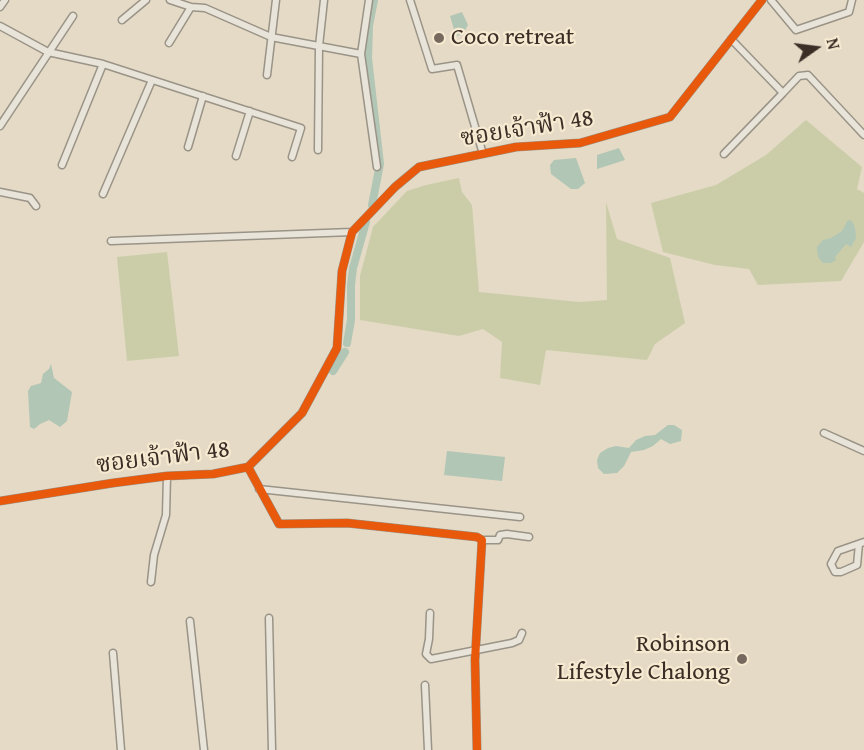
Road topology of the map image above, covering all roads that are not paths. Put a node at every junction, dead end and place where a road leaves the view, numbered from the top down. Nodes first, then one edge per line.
1 (5, 0) edge
2 (146, 0) edge
3 (170, 0) edge
4 (205, 0) edge
5 (276, 0) edge
6 (324, 0) edge
7 (369, 0) edge
8 (410, 0) edge
9 (762, 0) edge
10 (771, 0) edge
11 (852, 0) edge
12 (0, 7) edge
13 (190, 7) junction
14 (205, 8) junction
15 (73, 16) dead end
16 (122, 20) dead end
17 (0, 26) edge
18 (271, 38) junction
19 (731, 39) junction
20 (170, 43) dead end
21 (318, 46) junction
22 (48, 52) junction
23 (361, 54) junction
24 (103, 64) junction
25 (267, 75) dead end
26 (153, 80) junction
27 (783, 93) junction
28 (203, 96) junction
29 (250, 111) junction
30 (0, 126) edge
31 (864, 135) edge
32 (188, 147) dead end
33 (318, 150) dead end
34 (483, 154) junction
35 (724, 154) dead end
36 (236, 156) dead end
37 (292, 157) dead end
38 (62, 165) dead end
39 (377, 166) dead end
40 (0, 192) edge
41 (103, 194) dead end
42 (36, 206) dead end
43 (352, 232) junction
44 (111, 241) dead end
45 (824, 433) dead end
46 (864, 451) edge
47 (248, 467) junction
48 (167, 476) junction
49 (259, 489) junction
50 (0, 501) edge
51 (520, 517) dead end
52 (529, 537) dead end
53 (482, 540) junction
54 (861, 543) edge
55 (151, 582) dead end
56 (430, 613) dead end
57 (269, 618) dead end
58 (190, 621) dead end
59 (522, 633) dead end
60 (475, 651) junction
61 (113, 653) dead end
62 (425, 685) dead end
63 (121, 750) edge
64 (204, 750) edge
65 (272, 750) edge
66 (428, 750) edge
67 (477, 750) edge

1 - 12 street
2 - 16 street
3 - 13 street
4 - 14 street
5 - 18 street
6 - 21 street
7 - 23 street
8 - 34 street
9 - 19 street, ซอยเจ้าฟ้า 48
10 - 11 street
13 - 14 street
13 - 20 street
14 - 18 street
15 - 22 street
17 - 22 street
18 - 21 street
18 - 25 street
19 - 27 street
19 - 34 street, ซอยเจ้าฟ้า 48
21 - 23 street
21 - 33 street
22 - 24 street
22 - 30 street
23 - 39 street
24 - 26 street
24 - 38 street
26 - 28 street
26 - 41 street
27 - 31 street
27 - 35 street
28 - 29 street
28 - 32 street
29 - 36 street
29 - 37 street
34 - 43 street, ซอยเจ้าฟ้า 48
40 - 42 street
43 - 44 street
43 - 47 street, ซอยเจ้าฟ้า 48
45 - 46 street
47 - 48 street, ซอยเจ้าฟ้า 48
47 - 49 street
48 - 50 street, ซอยเจ้าฟ้า 48
48 - 55 street
49 - 51 street
49 - 53 street
52 - 53 street
53 - 60 street
54 - 54 street
56 - 60 street
57 - 65 street
58 - 64 street
59 - 60 street
60 - 67 street
61 - 63 street
62 - 66 street

